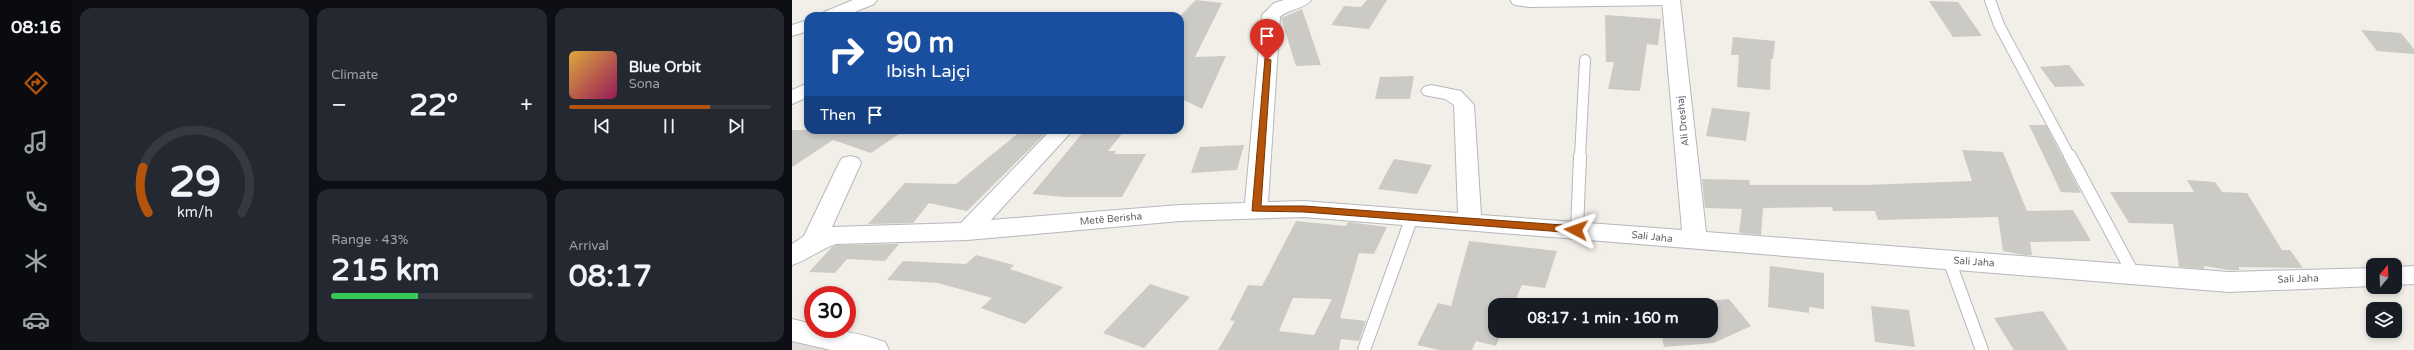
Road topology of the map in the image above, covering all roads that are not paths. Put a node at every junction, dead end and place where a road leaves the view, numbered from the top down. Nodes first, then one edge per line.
1 (868, 0) edge
2 (1302, 0) edge
3 (1516, 0) edge
4 (1671, 0) edge
5 (1990, 0) edge
6 (840, 12) edge
7 (804, 26) edge
8 (792, 31) edge
9 (1585, 60) dead end
10 (804, 91) edge
11 (1431, 91) dead end
12 (792, 98) edge
13 (1059, 134) edge
14 (850, 163) dead end
15 (1256, 209) junction
16 (1412, 217) junction
17 (1470, 221) junction
18 (1576, 230) junction
19 (967, 231) junction
20 (1695, 241) junction
21 (813, 242) junction
22 (792, 256) edge
23 (1949, 260) junction
24 (2134, 274) junction
25 (2402, 276) edge
26 (2414, 276) edge
27 (2366, 277) edge
28 (792, 330) edge
29 (876, 350) edge
30 (1364, 350) edge
31 (1982, 350) edge

1 - 6 street
2 - 15 street
3 - 4 lane
4 - 20 street, Ali Dreshaj
5 - 24 lane
7 - 8 street
9 - 18 lane
10 - 12 street
11 - 17 street
13 - 19 street
14 - 21 street
15 - 16 street, Sali Jaha
15 - 19 street, Metë Berisha
16 - 17 street, Sali Jaha
16 - 30 lane
17 - 18 street, Sali Jaha
18 - 20 street, Sali Jaha
19 - 21 street, Metë Berisha
20 - 23 street, Sali Jaha
21 - 22 street, Metë Berisha
23 - 24 street, Sali Jaha
23 - 31 lane
24 - 27 street, Sali Jaha
25 - 26 street
28 - 29 street

